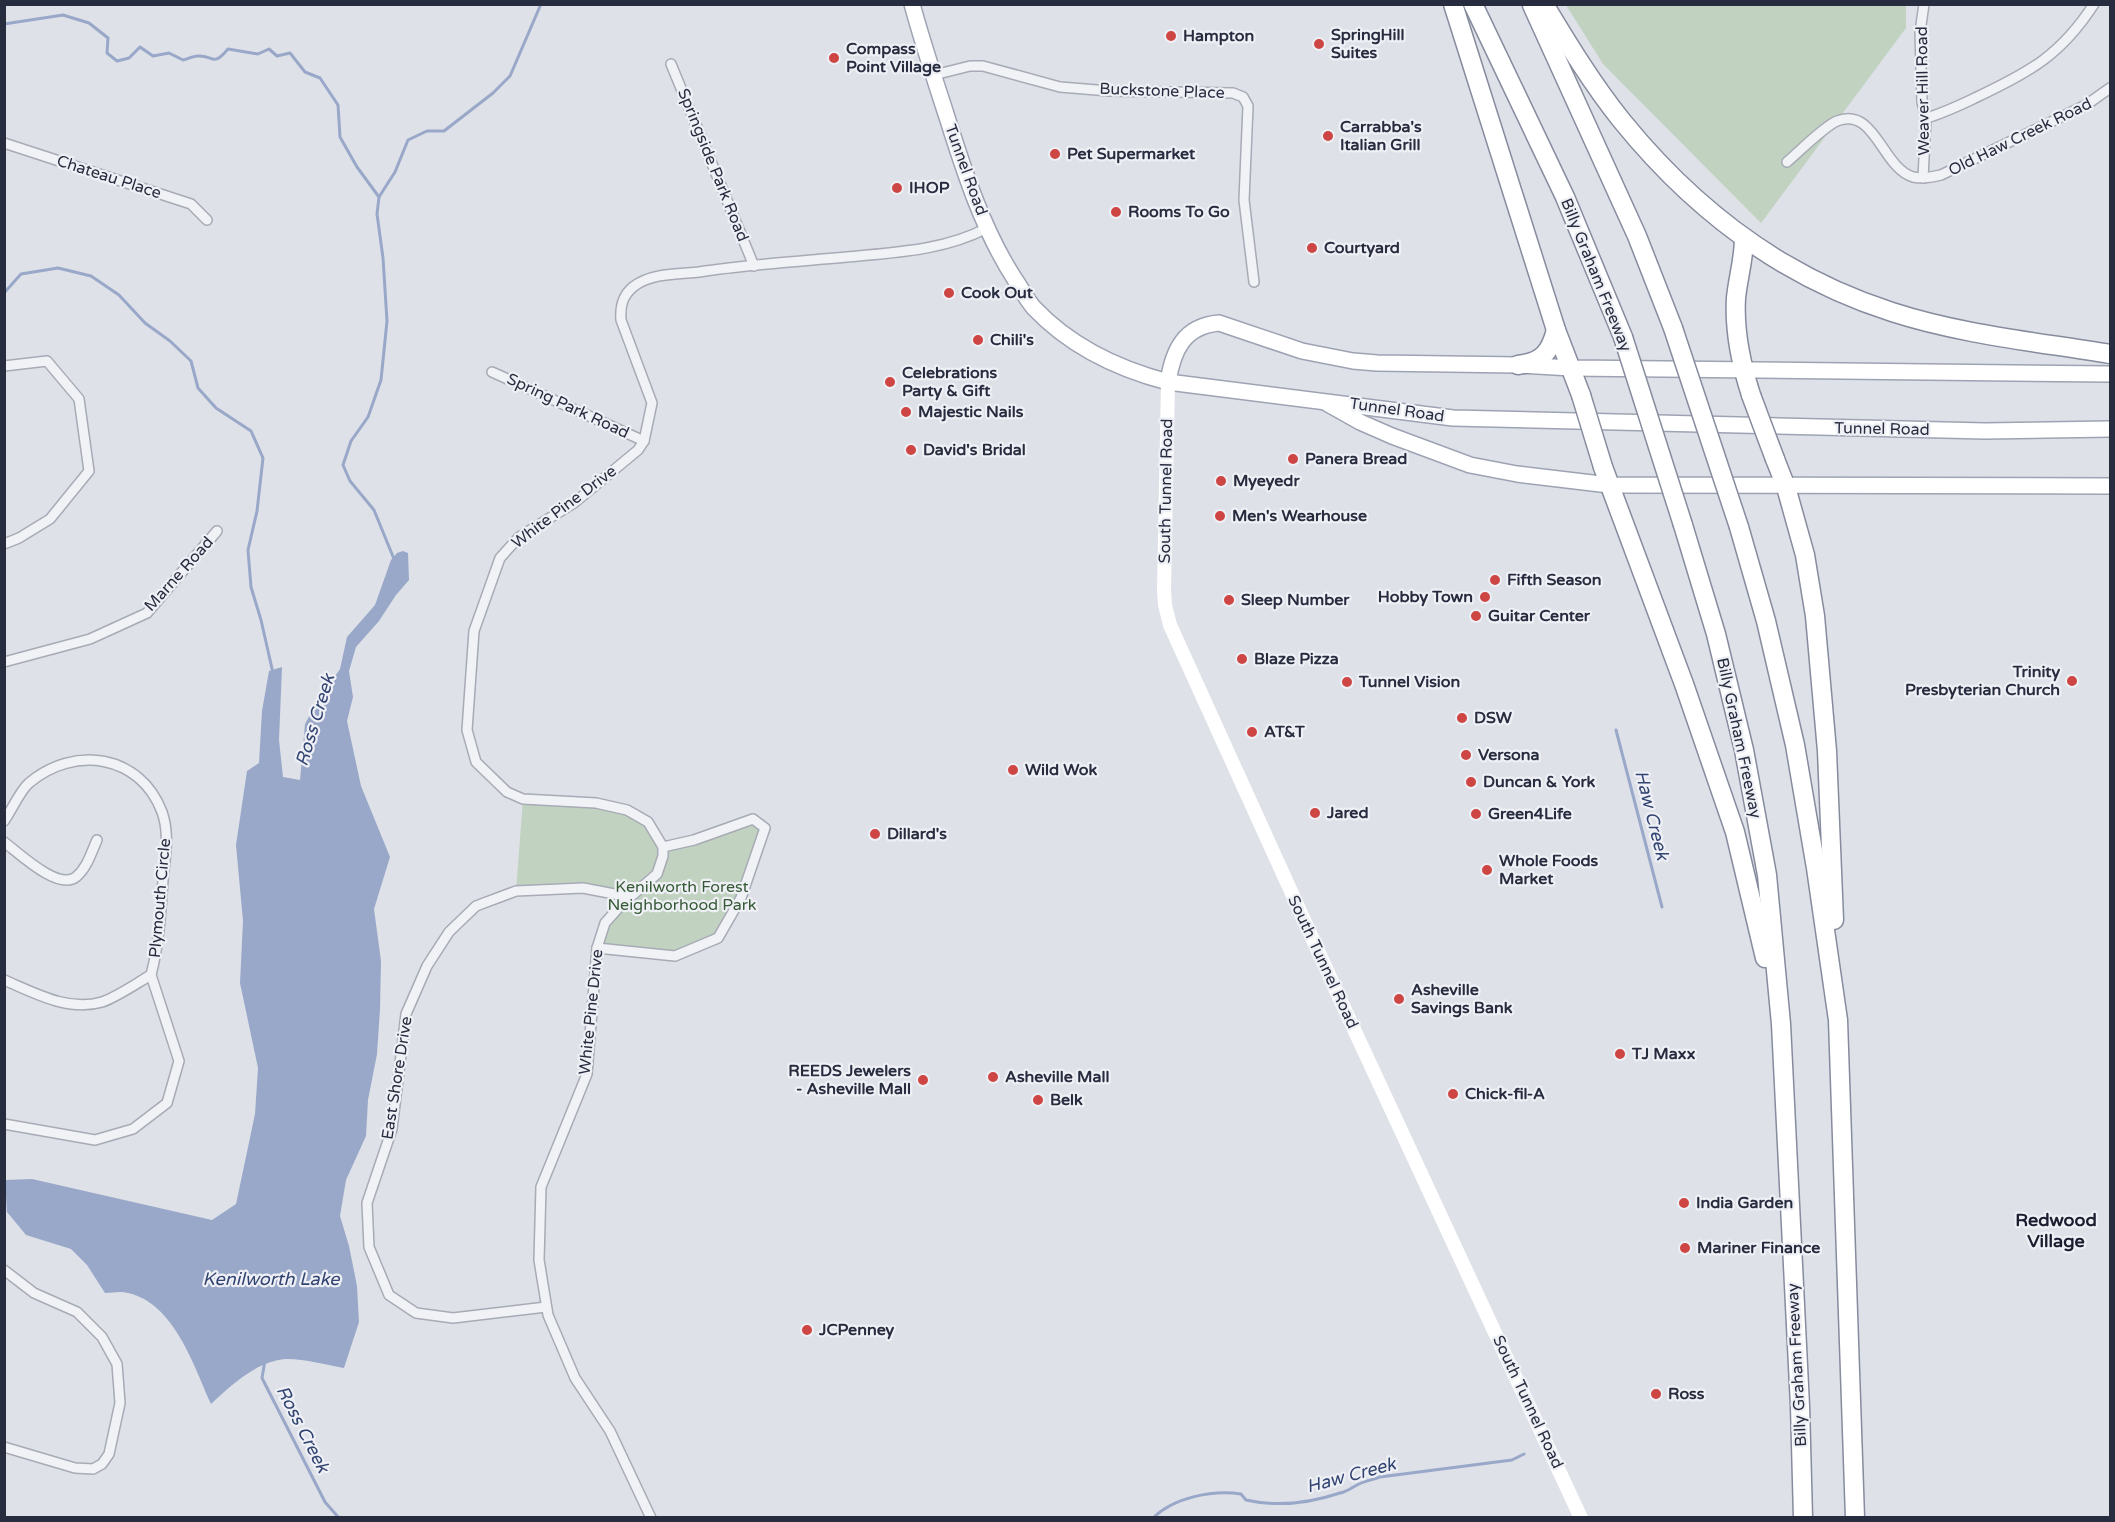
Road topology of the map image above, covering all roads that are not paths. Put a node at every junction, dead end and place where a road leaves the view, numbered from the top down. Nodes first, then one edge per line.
1 (912, 4) edge
2 (1453, 4) edge
3 (1473, 4) edge
4 (1532, 4) edge
5 (1544, 4) edge
6 (1924, 4) edge
7 (2094, 4) edge
8 (671, 64) dead end
9 (934, 75) junction
10 (2110, 88) edge
11 (1926, 117) junction
12 (4, 143) edge
13 (1787, 162) dead end
14 (1923, 178) junction
15 (207, 220) dead end
16 (987, 228) junction
17 (1744, 238) junction
18 (754, 266) junction
19 (1254, 282) dead end
20 (1556, 330) junction
21 (2110, 354) edge
22 (1518, 365) junction
23 (4, 366) edge
24 (1571, 368) junction
25 (1743, 370) junction
26 (492, 372) dead end
27 (2110, 374) edge
28 (1168, 382) junction
29 (1320, 400) junction
30 (2110, 429) edge
31 (644, 441) junction
32 (1609, 485) junction
33 (2110, 486) edge
34 (1786, 487) junction
35 (217, 531) dead end
36 (4, 544) edge
37 (4, 662) edge
38 (4, 821) edge
39 (97, 840) dead end
40 (4, 842) edge
41 (663, 847) junction
42 (630, 897) junction
43 (597, 948) junction
44 (151, 975) junction
45 (4, 980) edge
46 (1838, 1020) junction
47 (1781, 1024) junction
48 (4, 1124) edge
49 (4, 1270) edge
50 (546, 1307) junction
51 (4, 1447) edge
52 (651, 1518) edge
53 (1581, 1518) edge
54 (1803, 1518) edge
55 (1855, 1518) edge

1 - 9 main road, Tunnel Road
2 - 20 highway
3 - 47 highway, Billy Graham Freeway, bridge
4 - 46 highway, bridge
5 - 17 highway
6 - 11 street, Weaver Hill Road
7 - 11 street
8 - 18 street, Springside Park Road
9 - 16 main road, Tunnel Road
9 - 19 street, Buckstone Place
10 - 14 street, Old Haw Creek Road
11 - 14 street, Weaver Hill Road
12 - 15 street, Chateau Place
13 - 14 street
16 - 18 street
16 - 28 main road, Tunnel Road
17 - 21 highway
17 - 25 highway
18 - 31 street
20 - 22 highway
20 - 24 highway
22 - 24 main road
22 - 28 main road
23 - 36 street
24 - 25 main road
24 - 32 highway, bridge
25 - 27 main road
25 - 34 highway, bridge
26 - 31 street, Spring Park Road
28 - 29 main road, Tunnel Road
28 - 53 main road, South Tunnel Road
29 - 30 main road, Tunnel Road
29 - 32 main road
31 - 41 street, White Pine Drive
32 - 34 main road
32 - 47 highway
33 - 34 main road
34 - 46 highway
35 - 37 street, Marne Road
38 - 44 street, Plymouth Circle
39 - 40 street
41 - 42 street, White Pine Drive
41 - 43 street
42 - 43 street, White Pine Drive
42 - 50 street, East Shore Drive
43 - 50 street, White Pine Drive
44 - 45 street
44 - 48 street
46 - 55 highway
47 - 54 highway, Billy Graham Freeway
49 - 51 street
50 - 52 street, White Pine Drive

